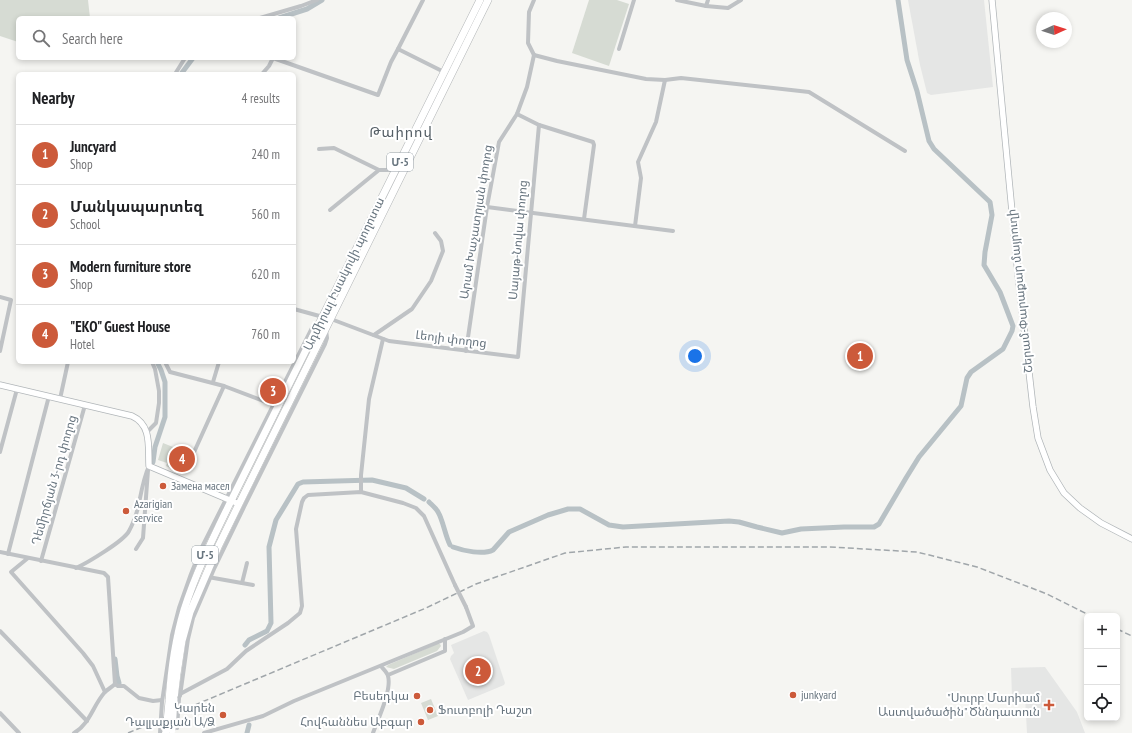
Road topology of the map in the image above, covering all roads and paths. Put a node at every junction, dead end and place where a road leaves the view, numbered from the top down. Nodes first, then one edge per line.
1 (301, 0) edge
2 (317, 0) edge
3 (423, 0) edge
4 (480, 0) edge
5 (488, 0) edge
6 (534, 0) edge
7 (634, 0) edge
8 (676, 0) edge
9 (708, 0) edge
10 (742, 0) edge
11 (992, 0) edge
12 (301, 6) junction
13 (706, 6) junction
14 (267, 16) edge
15 (398, 49) junction
16 (619, 49) dead end
17 (534, 55) junction
18 (184, 60) edge
19 (272, 60) edge
20 (279, 60) edge
21 (176, 72) edge
22 (264, 72) edge
23 (444, 72) junction
24 (665, 80) junction
25 (517, 114) junction
26 (539, 125) junction
27 (319, 149) dead end
28 (905, 151) dead end
29 (379, 170) junction
30 (396, 170) junction
31 (487, 207) junction
32 (330, 210) dead end
33 (531, 212) junction
34 (584, 219) junction
35 (635, 226) junction
36 (673, 231) dead end
37 (436, 232) dead end
38 (0, 297) edge
39 (296, 310) edge
40 (325, 320) junction
41 (374, 335) junction
42 (383, 339) junction
43 (0, 351) edge
44 (466, 351) junction
45 (518, 357) joint
46 (296, 360) edge
47 (68, 364) edge
48 (153, 364) edge
49 (166, 364) edge
50 (218, 364) edge
51 (294, 364) edge
52 (213, 382) junction
53 (0, 385) edge
54 (224, 386) junction
55 (17, 388) junction
56 (49, 396) junction
57 (60, 399) junction
58 (85, 405) junction
59 (274, 405) junction
60 (147, 432) junction
61 (0, 452) edge
62 (190, 461) dead end
63 (149, 466) junction
64 (361, 492) junction
65 (229, 500) junction
66 (242, 506) junction
67 (1132, 539) edge
68 (136, 549) dead end
69 (0, 552) edge
70 (8, 554) junction
71 (28, 558) junction
72 (41, 561) junction
73 (247, 563) dead end
74 (76, 568) junction
75 (208, 577) junction
76 (242, 583) junction
77 (253, 585) dead end
78 (0, 631) edge
79 (444, 640) junction
80 (381, 666) junction
81 (388, 675) junction
82 (115, 684) junction
83 (105, 692) junction
84 (171, 699) junction
85 (0, 713) edge
86 (86, 721) junction
87 (170, 732) edge
88 (19, 733) edge
89 (74, 733) edge
90 (204, 733) edge
91 (372, 733) edge

1 - 12 street
2 - 12 street
3 - 15 street
4 - 23 highway, Ադմիրալ Իսակովի պողոտա / Մ-5
5 - 40 highway, Ադմիրալ Իսակովի պողոտա / Մ-5
6 - 17 street
7 - 16 street
8 - 13 street
9 - 13 street
10 - 13 street
11 - 67 street, Շերամ-Փարաքար մայրուղի
12 - 14 street
15 - 20 street
15 - 23 street
17 - 24 street
17 - 25 street, Արամ Խաչատրյան փողոց
18 - 21 street
19 - 22 street
23 - 30 highway, Ադմիրալ Իսակովի պողոտա / Մ-5
24 - 28 street
24 - 35 street
25 - 26 street
25 - 31 street, Արամ Խաչատրյան փողոց
26 - 33 street, Սայաթ-Նովա փողոց
26 - 34 street
27 - 29 street
29 - 30 street
29 - 32 street
30 - 40 highway, Ադմիրալ Իսակովի պողոտա / Մ-5
31 - 33 street
31 - 44 street, Արամ Խաչատրյան փողոց
33 - 34 street
33 - 45 street, Սայաթ-Նովա փողոց
34 - 35 street
35 - 36 street
37 - 41 street
38 - 43 street
39 - 40 street, Լեոյի փողոց
40 - 41 street, Լեոյի փողոց
40 - 46 street
40 - 65 highway, Ադմիրալ Իսակովի պողոտա / Մ-5
40 - 66 highway, Ադմիրալ Իսակովի պողոտա / Մ-5
41 - 42 street, Լեոյի փողոց
42 - 44 street, Լեոյի փողոց
42 - 64 street
44 - 45 street, Լեոյի փողոց
47 - 57 street
48 - 60 street
49 - 52 street
50 - 52 street
51 - 59 street
52 - 54 street
53 - 55 street
54 - 59 street
54 - 62 street
55 - 56 street
55 - 61 street
56 - 57 street
56 - 70 street
57 - 58 street
58 - 60 street
58 - 72 street, Դեմիրճյան 3-րդ փողոց
59 - 65 street
60 - 63 street
63 - 65 street
63 - 68 street
63 - 74 street
64 - 79 street, bridge
64 - 84 street
65 - 66 street
65 - 84 highway, Ադմիրալ Իսակովի պողոտա / Մ-5
66 - 75 highway, Ադմիրալ Իսակովի պողոտա / Մ-5
69 - 70 street
70 - 71 street
71 - 72 street
71 - 83 street
72 - 74 street
73 - 76 street
74 - 82 street
75 - 76 street
75 - 84 highway, Ադմիրալ Իսակովի պողոտա / Մ-5
76 - 77 street
78 - 86 street
79 - 80 street
79 - 81 street
80 - 81 street
80 - 90 street
81 - 91 street
82 - 83 street
82 - 84 street
83 - 86 street
84 - 87 highway, Ադմիրալ Իսակովի պողոտա / Մ-5, bridge
84 - 87 street, bridge
85 - 88 street
86 - 89 street

